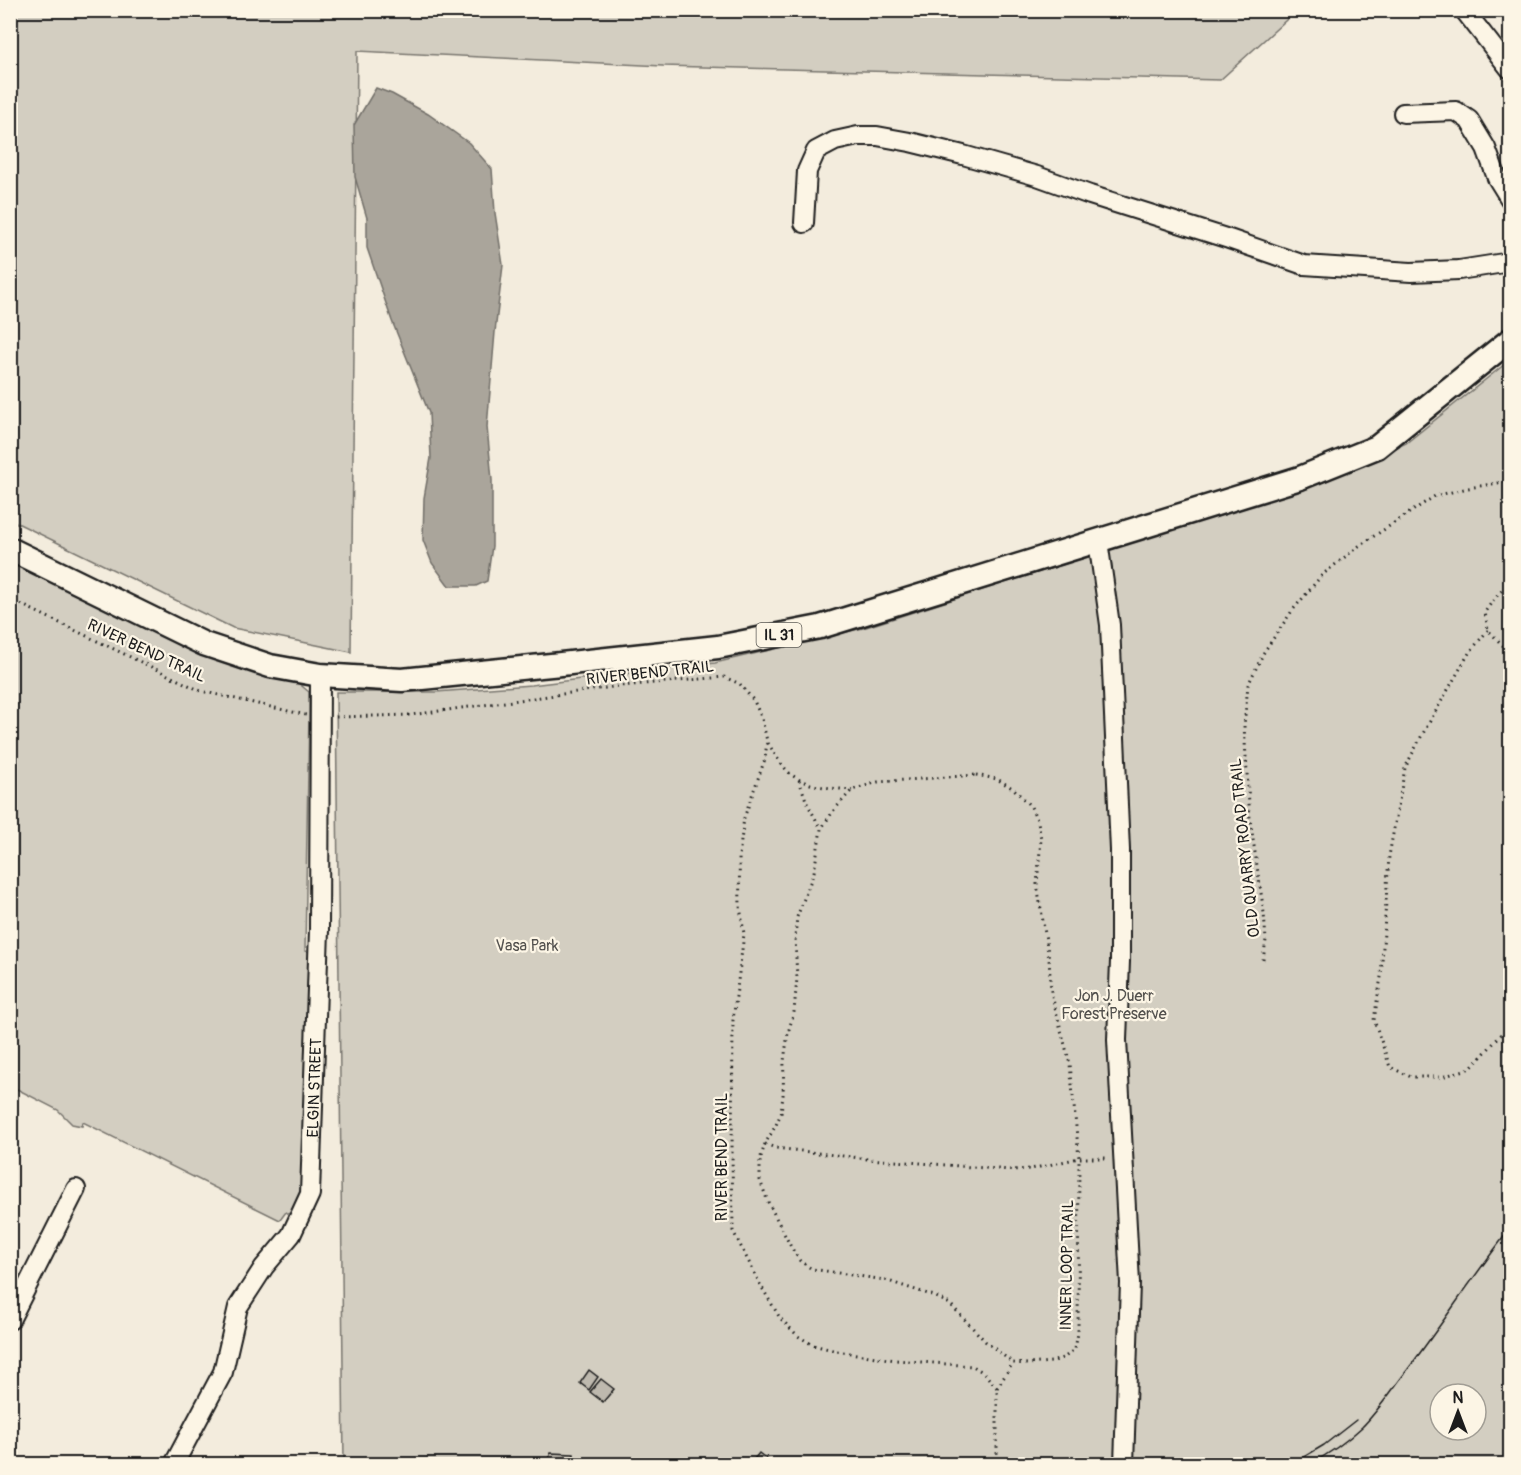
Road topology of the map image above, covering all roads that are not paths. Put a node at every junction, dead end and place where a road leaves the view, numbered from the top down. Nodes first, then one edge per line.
1 (1464, 10) edge
2 (1510, 69) edge
3 (1403, 113) dead end
4 (1510, 199) edge
5 (804, 224) dead end
6 (1510, 262) edge
7 (1510, 340) edge
8 (1098, 541) junction
9 (10, 549) edge
10 (320, 675) junction
11 (76, 1189) dead end
12 (10, 1320) edge
13 (174, 1464) edge
14 (1124, 1464) edge

1 - 2 street
3 - 4 street
5 - 6 street
7 - 8 main road, IL 31
8 - 10 main road, IL 31
8 - 14 street
9 - 10 main road, IL 31
10 - 13 street, ELGIN STREET
11 - 12 street

